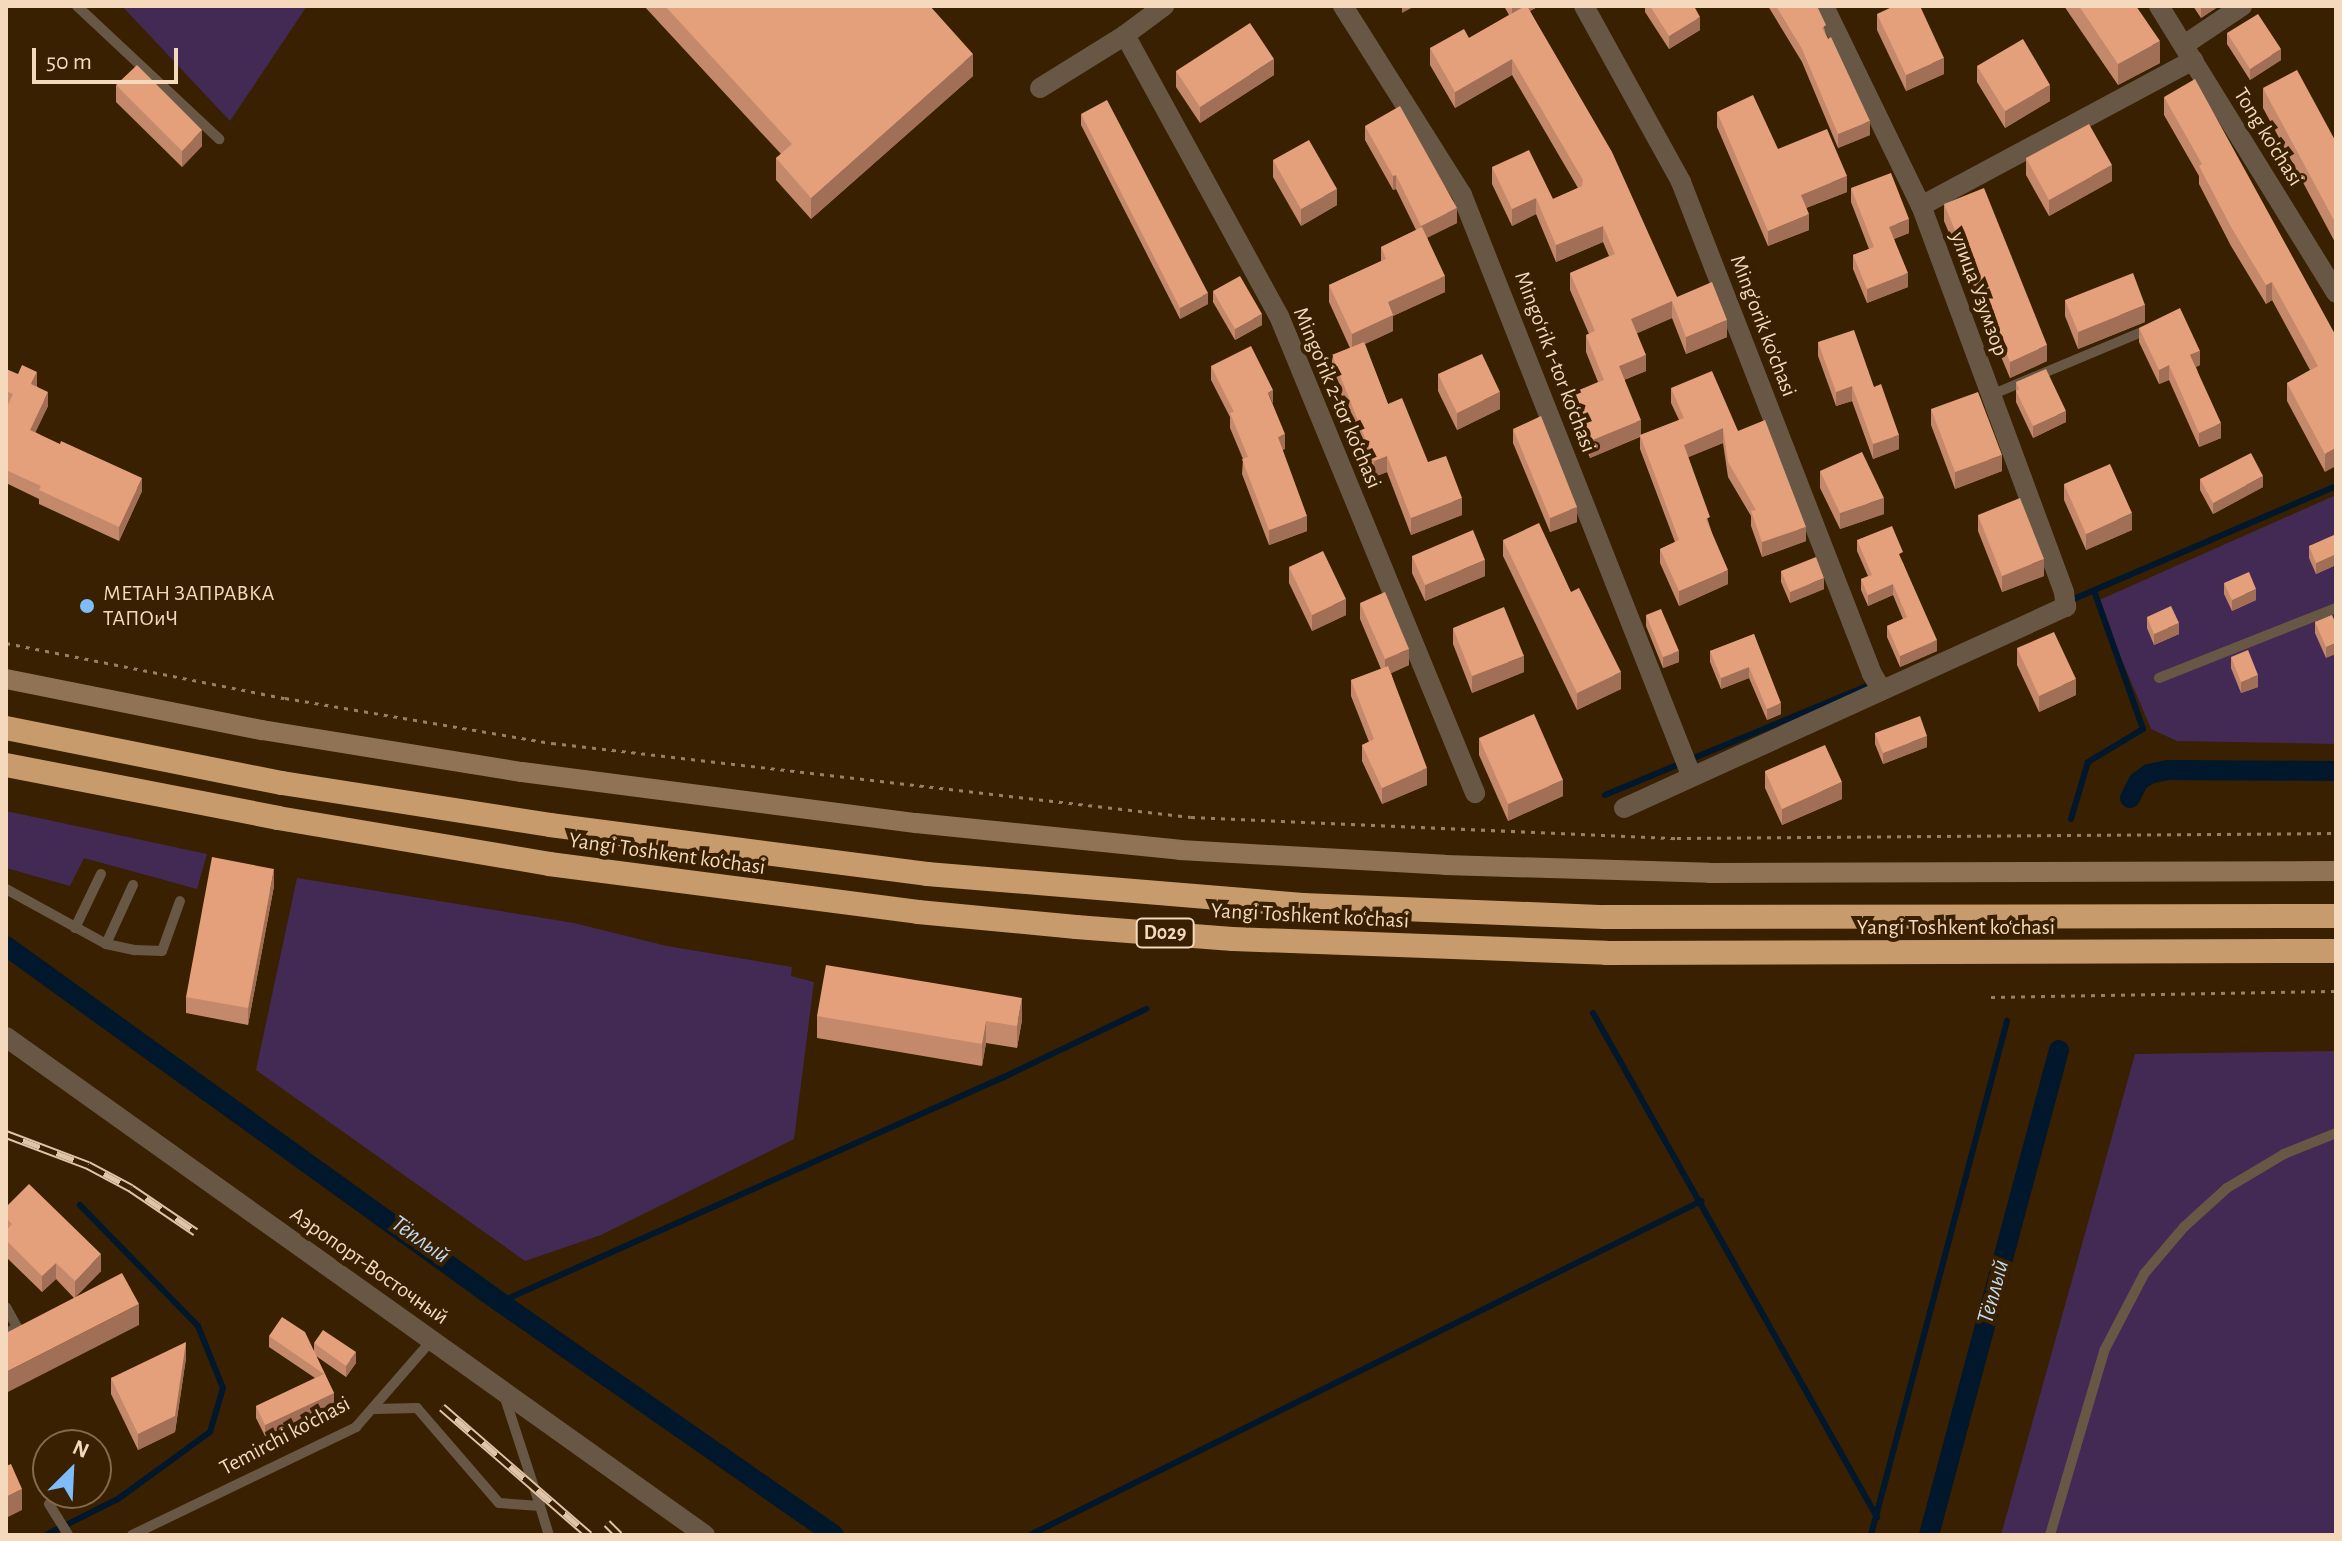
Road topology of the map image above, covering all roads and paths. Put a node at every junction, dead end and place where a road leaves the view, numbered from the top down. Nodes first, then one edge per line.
1 (77, 6) edge
2 (1164, 6) edge
3 (1343, 6) edge
4 (1584, 6) edge
5 (1824, 6) edge
6 (2159, 6) edge
7 (2242, 6) edge
8 (1125, 35) junction
9 (2188, 52) junction
10 (1040, 88) dead end
11 (219, 139) dead end
12 (1921, 206) junction
13 (2336, 293) edge
14 (2151, 328) edge
15 (1991, 395) junction
16 (2336, 608) edge
17 (6, 643) edge
18 (2159, 678) dead end
19 (6, 679) edge
20 (1877, 682) junction
21 (6, 728) edge
22 (6, 765) edge
23 (1691, 775) junction
24 (1475, 793) dead end
25 (1624, 808) dead end
26 (2336, 833) edge
27 (2336, 871) edge
28 (101, 874) dead end
29 (133, 885) dead end
30 (6, 889) edge
31 (180, 901) dead end
32 (2336, 916) edge
33 (75, 928) junction
34 (106, 944) junction
35 (2336, 951) edge
36 (2336, 991) edge
37 (1991, 997) dead end
38 (6, 1037) edge
39 (2336, 1133) edge
40 (6, 1307) edge
41 (6, 1334) edge
42 (432, 1340) junction
43 (502, 1390) junction
44 (375, 1409) junction
45 (540, 1506) junction
46 (52, 1509) edge
47 (68, 1535) edge
48 (132, 1535) edge
49 (549, 1535) edge
50 (705, 1535) edge
51 (2050, 1535) edge

1 - 11 lane
2 - 8 street
3 - 23 street, Mingo‘rik 1-tor ko‘chasi
4 - 20 street, Ming'orik ko'chasi
5 - 12 street, улица Узумзор
6 - 9 street, Tong ko'chasi
7 - 9 street
8 - 10 street
8 - 24 street, Mingo‘rik 2-tor ko‘chasi
9 - 12 street
9 - 13 street, Tong ko'chasi
12 - 15 street, улица Узумзор
14 - 15 lane
15 - 20 street, улица Узумзор
16 - 18 lane
17 - 26 path
19 - 27 main road
20 - 23 street
21 - 32 highway, Yangi Toshkent ko‘chasi / D029
22 - 35 highway, Yangi Toshkent ko‘chasi / D029
23 - 25 street
28 - 33 lane
29 - 34 lane
30 - 33 lane
31 - 34 lane
33 - 34 lane
36 - 37 path
38 - 42 street, Аэропорт-Восточный
39 - 51 lane
40 - 41 lane
42 - 43 street, Аэропорт-Восточный
42 - 44 lane, Temirchi ko'chasi
43 - 45 lane
43 - 50 street, Аэропорт-Восточный
44 - 45 lane
44 - 48 lane, Temirchi ko'chasi
45 - 49 lane
46 - 47 lane

